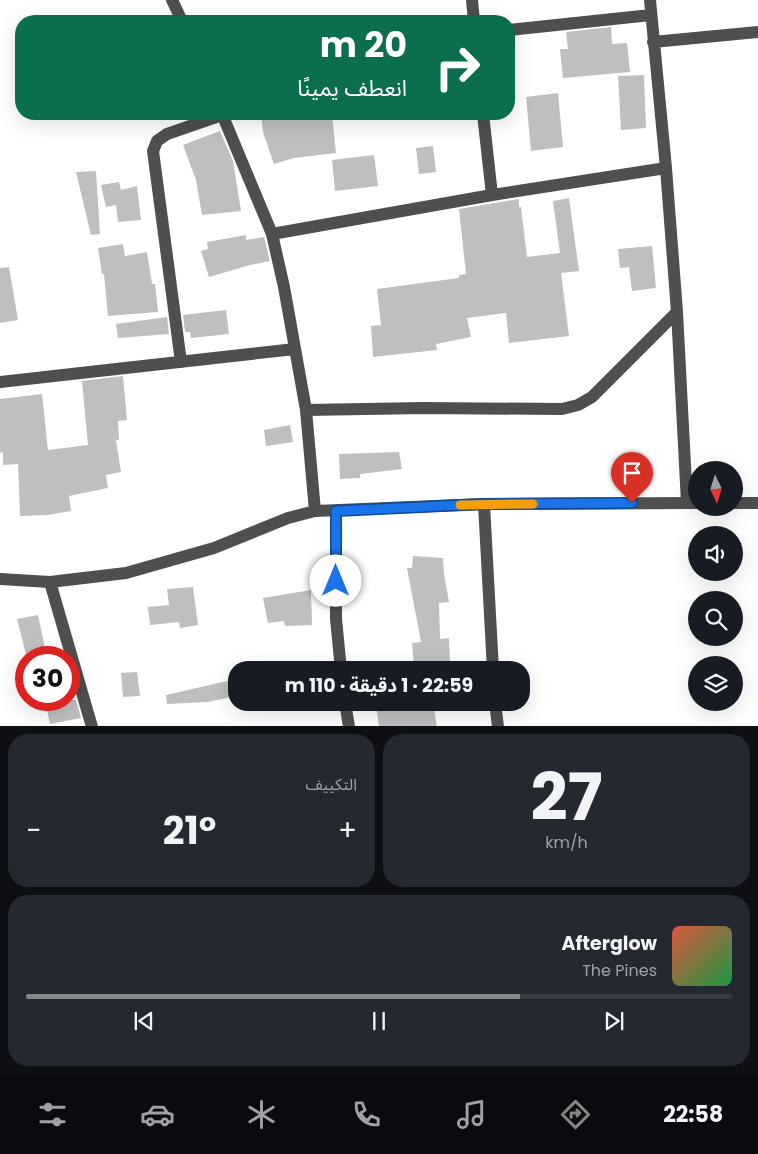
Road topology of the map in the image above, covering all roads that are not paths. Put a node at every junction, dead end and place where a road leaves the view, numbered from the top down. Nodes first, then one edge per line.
1 (172, 0) edge
2 (472, 0) edge
3 (650, 0) edge
4 (179, 15) edge
5 (473, 15) edge
6 (651, 15) junction
7 (515, 29) edge
8 (758, 32) edge
9 (653, 42) junction
10 (206, 120) edge
11 (224, 120) edge
12 (484, 120) edge
13 (666, 168) junction
14 (492, 195) junction
15 (272, 234) junction
16 (677, 312) junction
17 (295, 349) junction
18 (181, 362) junction
19 (0, 382) edge
20 (306, 410) junction
21 (689, 461) edge
22 (688, 503) edge
23 (743, 503) edge
24 (758, 503) edge
25 (484, 504) junction
26 (315, 511) junction
27 (336, 511) junction
28 (0, 580) edge
29 (50, 582) junction
30 (340, 661) edge
31 (493, 661) edge
32 (346, 711) edge
33 (496, 711) edge
34 (92, 726) edge
35 (349, 726) edge
36 (498, 726) edge

1 - 4 street
2 - 5 street
3 - 6 street
6 - 7 street
6 - 9 street
8 - 9 street
9 - 13 street
10 - 18 street
11 - 15 street
12 - 14 street
13 - 14 street
13 - 16 street
14 - 15 street
15 - 17 street
16 - 20 street
16 - 21 street
17 - 18 street
17 - 20 street
18 - 19 street
20 - 26 street
22 - 25 street
23 - 24 street
25 - 27 street
25 - 31 street
26 - 27 street
26 - 29 street
27 - 30 street
28 - 29 street
29 - 34 street
32 - 35 street
33 - 36 street

